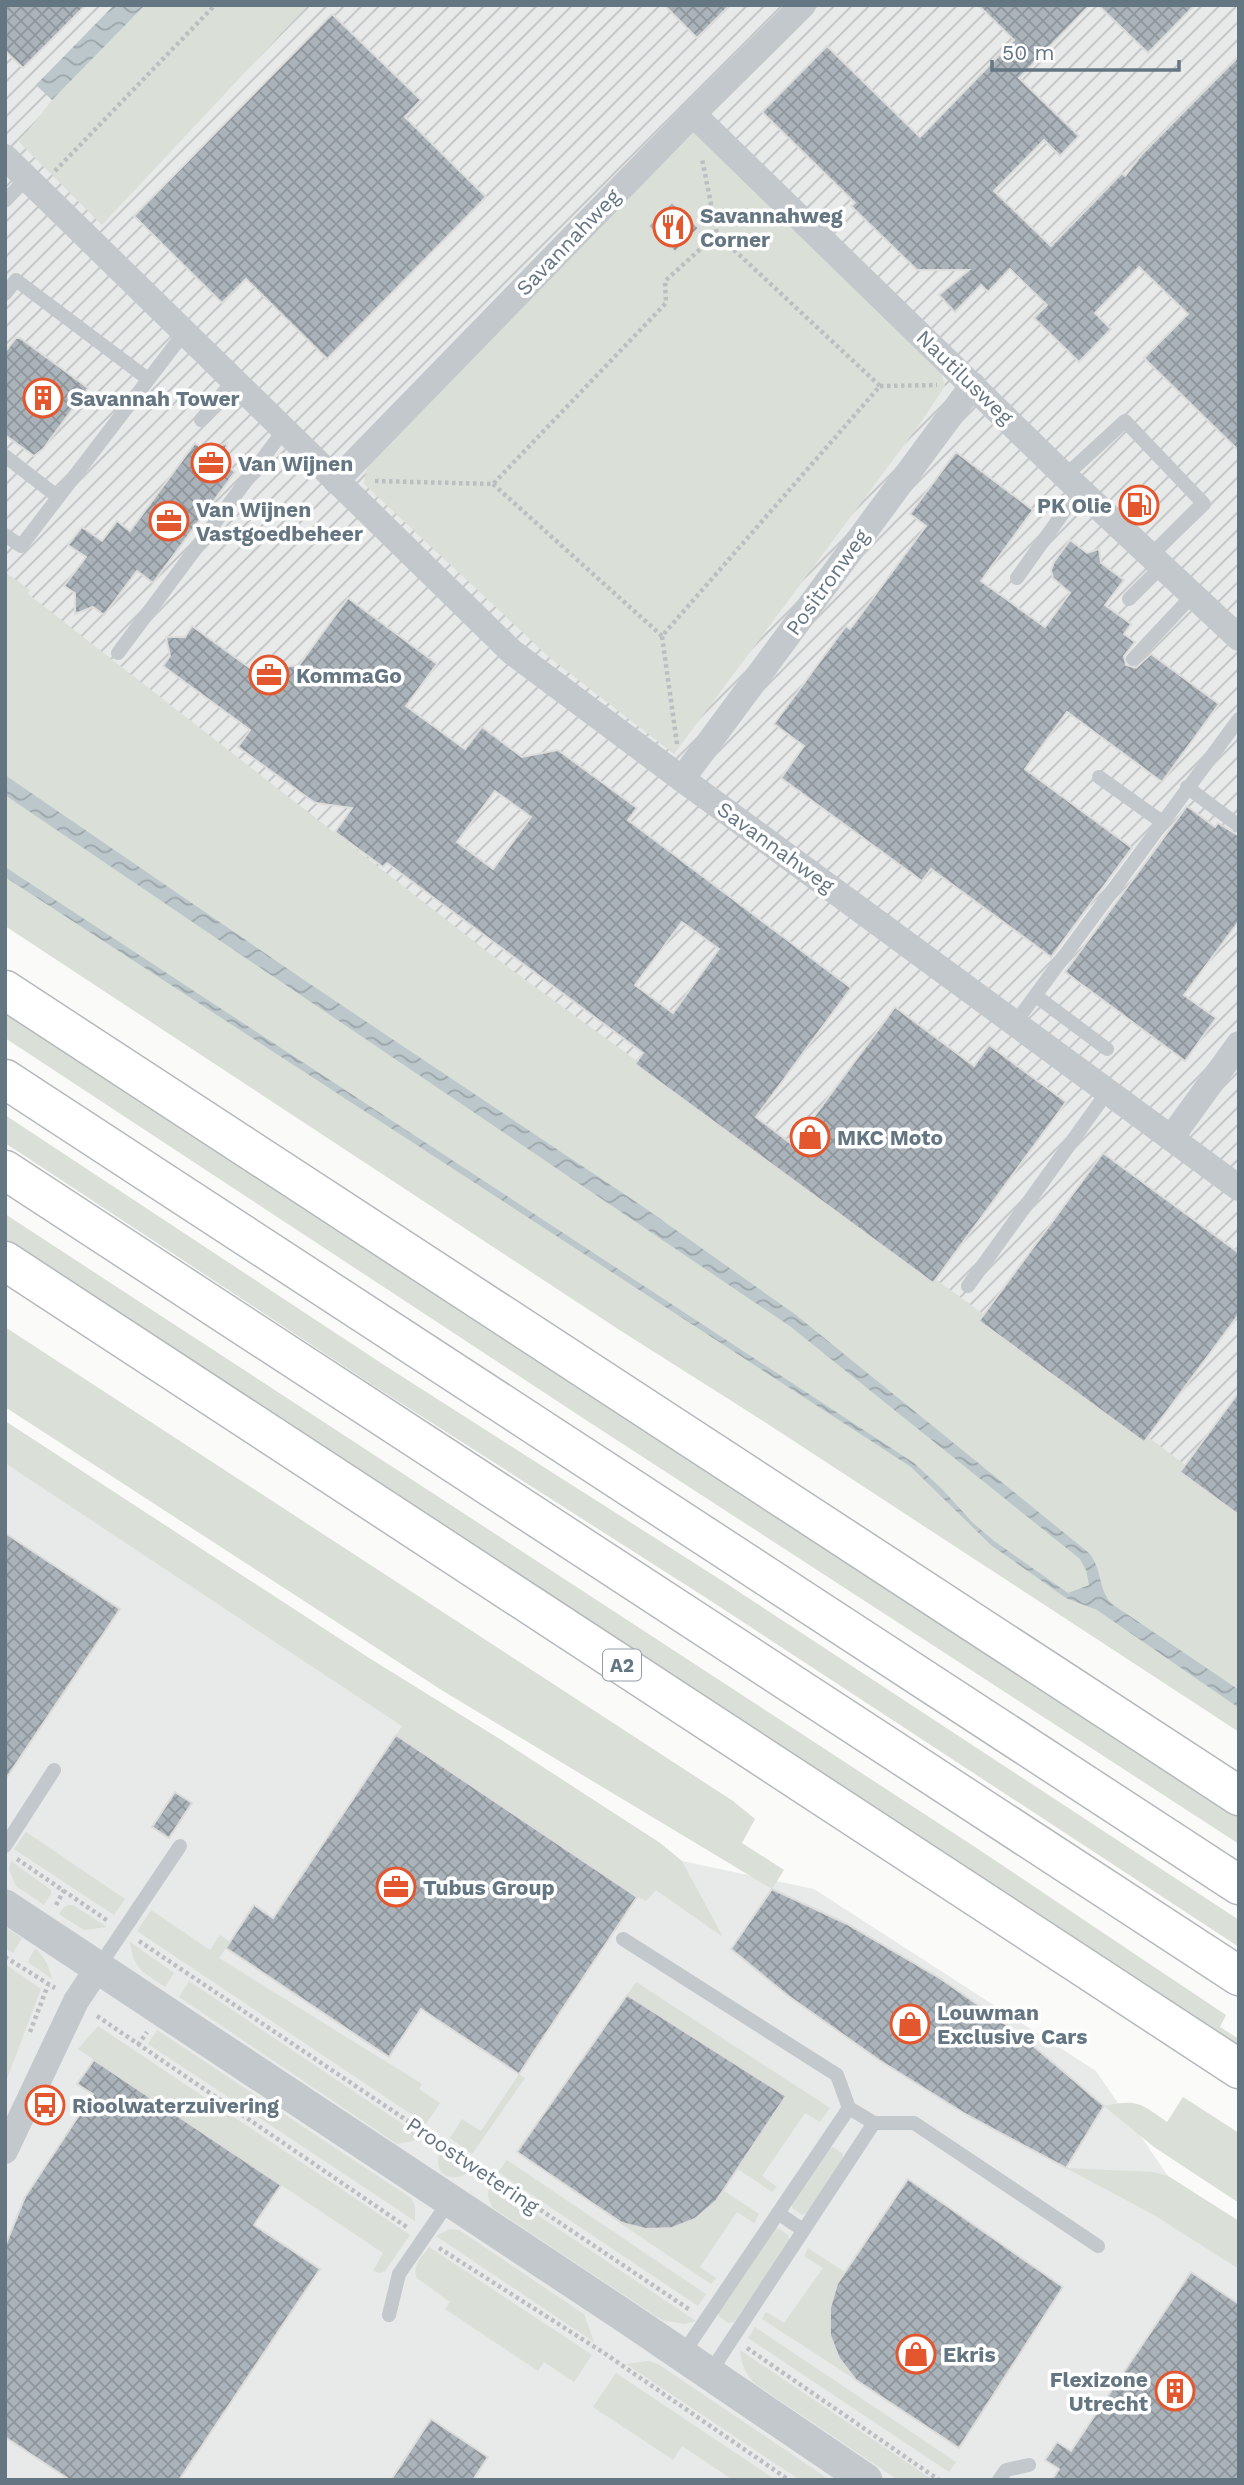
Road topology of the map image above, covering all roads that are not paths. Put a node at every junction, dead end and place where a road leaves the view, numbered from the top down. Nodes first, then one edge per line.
1 (803, 5) edge
2 (693, 114) junction
3 (5, 157) edge
4 (32, 184) junction
5 (5, 201) edge
6 (5, 294) edge
7 (184, 333) junction
8 (148, 379) junction
9 (233, 380) junction
10 (973, 384) junction
11 (201, 420) dead end
12 (284, 430) junction
13 (5, 456) edge
14 (336, 481) junction
15 (1073, 482) junction
16 (58, 496) junction
17 (5, 535) edge
18 (1157, 561) junction
19 (1017, 578) dead end
20 (1193, 595) junction
21 (1129, 599) dead end
22 (1239, 638) edge
23 (118, 653) dead end
24 (1133, 659) dead end
25 (1239, 719) edge
26 (1099, 777) dead end
27 (682, 779) junction
28 (1187, 787) junction
29 (1162, 822) junction
30 (1239, 826) edge
31 (5, 989) edge
32 (1036, 996) junction
33 (1015, 1023) junction
34 (1239, 1044) edge
35 (1107, 1049) dead end
36 (5, 1079) edge
37 (1108, 1091) junction
38 (1171, 1138) junction
39 (5, 1170) edge
40 (1239, 1188) edge
41 (5, 1261) edge
42 (968, 1286) dead end
43 (54, 1770) dead end
44 (1239, 1796) edge
45 (5, 1846) edge
46 (180, 1846) dead end
47 (1239, 1885) edge
48 (5, 1906) edge
49 (623, 1939) dead end
50 (99, 1968) junction
51 (1239, 1976) edge
52 (1239, 2068) edge
53 (849, 2108) junction
54 (874, 2123) junction
55 (5, 2151) edge
56 (450, 2200) junction
57 (778, 2213) junction
58 (803, 2231) junction
59 (1098, 2246) dead end
60 (389, 2315) dead end
61 (682, 2355) junction
62 (709, 2374) junction
63 (1029, 2465) dead end
64 (866, 2480) edge
65 (999, 2480) edge

1 - 2 street, Savannahweg
2 - 10 street, Nautilusweg
2 - 14 street, Savannahweg
3 - 4 street, Savannahweg
4 - 5 lane
4 - 7 street, Savannahweg
6 - 8 lane
7 - 8 lane
7 - 9 street, Savannahweg
8 - 16 lane
9 - 11 lane
9 - 12 street, Savannahweg
10 - 15 street, Nautilusweg
10 - 27 street, Positronweg
12 - 14 street, Savannahweg
12 - 23 lane
13 - 16 lane
14 - 27 street, Savannahweg
15 - 18 street, Nautilusweg
15 - 18 lane
15 - 19 lane
16 - 17 lane
18 - 20 street, Nautilusweg
18 - 21 lane
20 - 22 street, Nautilusweg
20 - 24 lane
25 - 28 lane
26 - 29 lane
27 - 33 street, Savannahweg
28 - 29 lane
28 - 30 lane
29 - 32 lane
31 - 44 highway
32 - 33 lane
32 - 35 lane
33 - 37 street, Savannahweg
34 - 38 street
36 - 47 highway
37 - 38 street, Savannahweg
37 - 42 lane
38 - 40 street, Savannahweg
39 - 51 highway
41 - 52 highway, A2
43 - 45 lane
46 - 50 lane
48 - 50 street, Proostwetering
49 - 53 lane
50 - 55 street
50 - 56 street, Proostwetering
53 - 54 lane
53 - 57 lane
54 - 58 lane
54 - 59 lane
56 - 60 lane
56 - 61 street, Proostwetering
57 - 58 lane
57 - 61 lane
58 - 62 lane
61 - 62 street, Proostwetering
62 - 64 street, Proostwetering
63 - 65 lane

